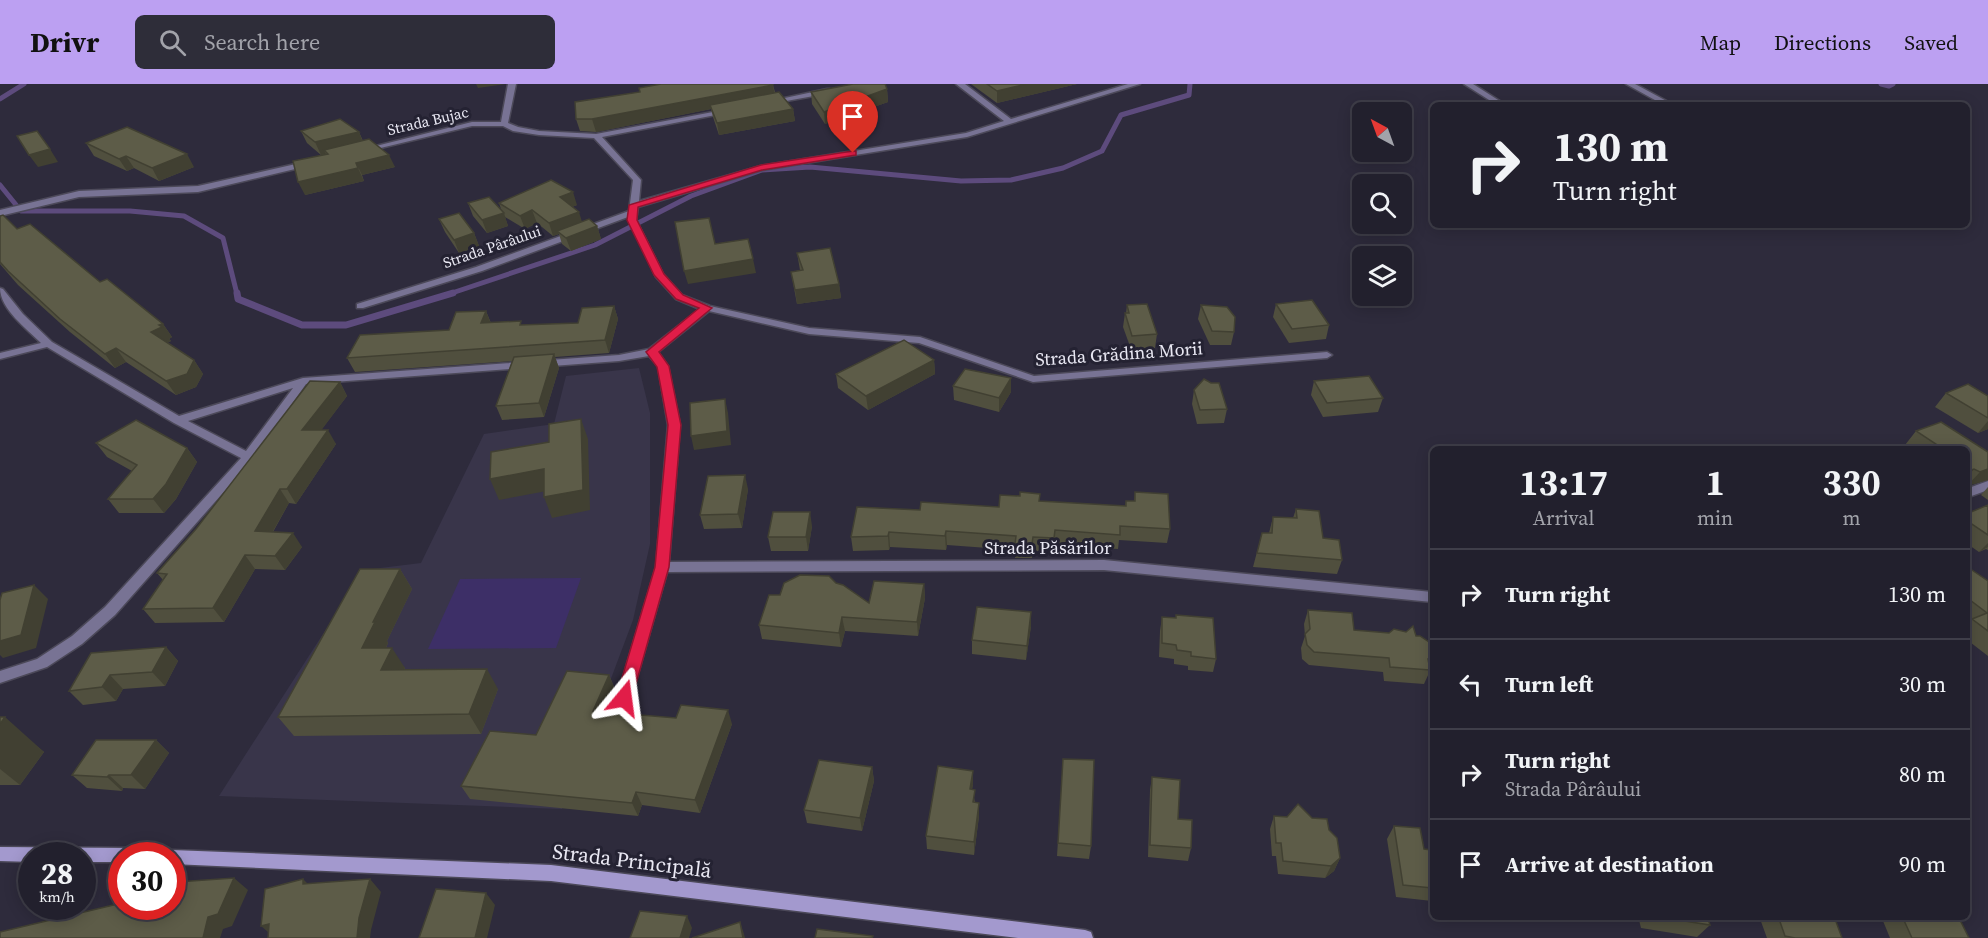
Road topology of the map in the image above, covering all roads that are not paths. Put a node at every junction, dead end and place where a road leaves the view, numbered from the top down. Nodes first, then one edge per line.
1 (512, 84) edge
2 (960, 84) edge
3 (1136, 84) edge
4 (1468, 84) edge
5 (1630, 84) edge
6 (840, 88) edge
7 (1497, 102) edge
8 (1664, 102) edge
9 (758, 104) edge
10 (735, 109) edge
11 (1010, 123) junction
12 (504, 124) junction
13 (596, 136) junction
14 (358, 151) edge
15 (324, 159) edge
16 (632, 212) junction
17 (0, 213) edge
18 (0, 291) edge
19 (360, 306) dead end
20 (707, 308) junction
21 (48, 344) junction
22 (652, 352) junction
23 (1327, 355) dead end
24 (0, 356) edge
25 (303, 381) junction
26 (178, 420) junction
27 (248, 457) junction
28 (1988, 485) edge
29 (1970, 492) edge
30 (662, 567) junction
31 (1430, 597) edge
32 (0, 676) edge
33 (624, 698) dead end
34 (0, 854) edge
35 (108, 855) edge
36 (186, 858) edge
37 (1084, 938) edge

1 - 12 street
2 - 11 street
3 - 11 street, Strada Pârâului
4 - 7 street
5 - 8 street
6 - 9 street
10 - 13 street, Strada Bujac
11 - 16 street, Strada Pârâului
12 - 13 street, Strada Bujac
12 - 14 street, Strada Bujac
13 - 16 street
15 - 17 street
16 - 19 street, Strada Pârâului
16 - 20 street, Strada Grădina Morii
18 - 21 street
20 - 22 street
20 - 23 street, Strada Grădina Morii
21 - 24 street
21 - 26 street
22 - 25 street
22 - 30 street
25 - 26 street
25 - 27 street
26 - 27 street
27 - 32 street
28 - 29 street
30 - 31 street, Strada Păsărilor
30 - 33 street
34 - 35 main road
36 - 37 main road, Strada Principală

